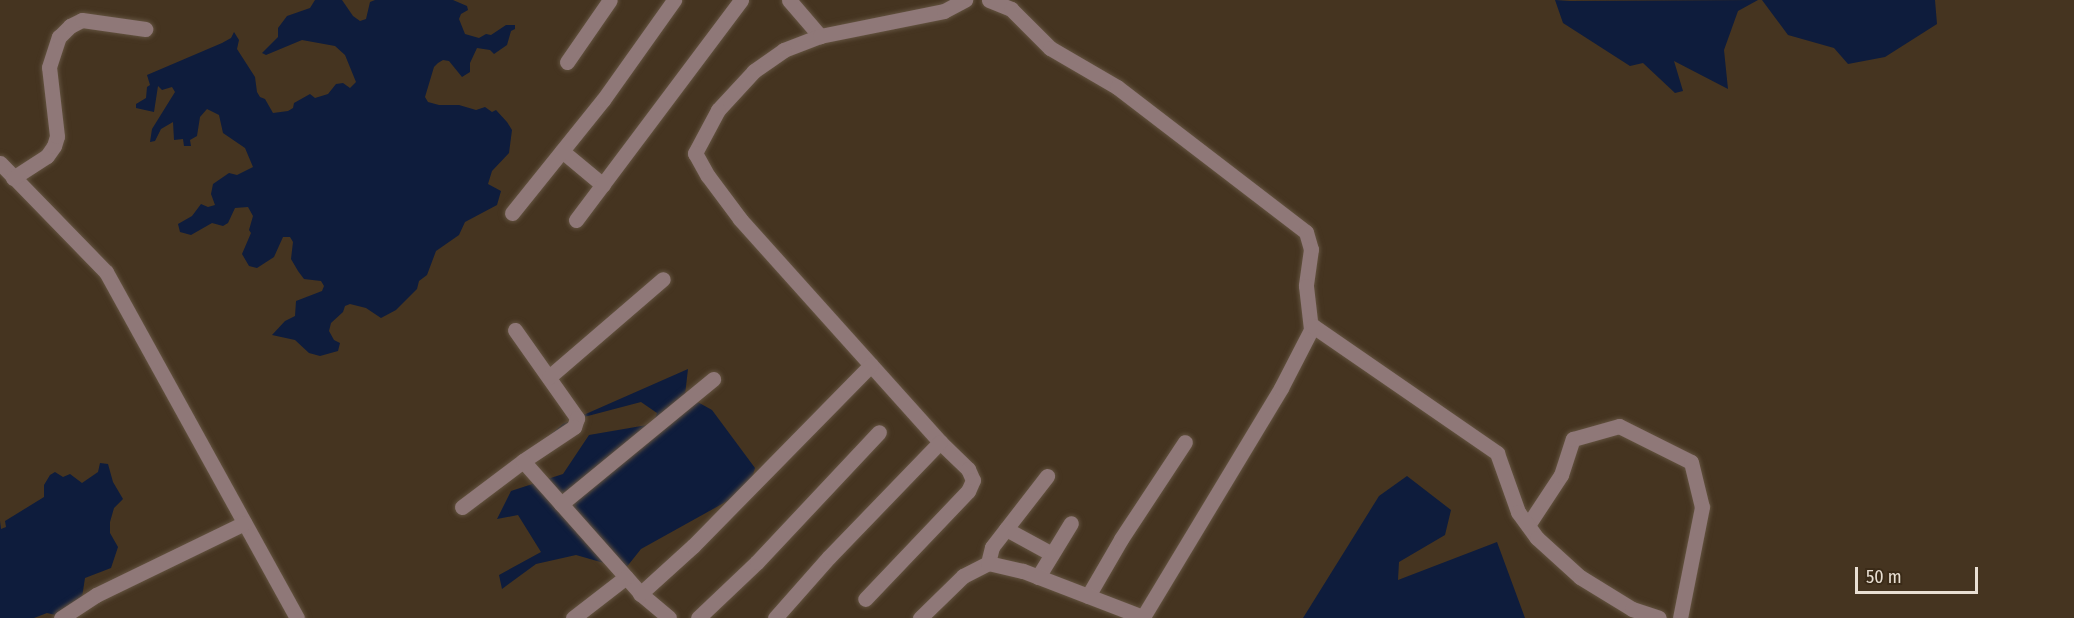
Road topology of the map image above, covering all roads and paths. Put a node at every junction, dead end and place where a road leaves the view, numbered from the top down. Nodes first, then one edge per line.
1 (610, 0) edge
2 (674, 0) edge
3 (741, 0) edge
4 (789, 0) edge
5 (965, 0) edge
6 (989, 0) edge
7 (145, 29) dead end
8 (820, 36) junction
9 (567, 62) dead end
10 (562, 151) junction
11 (0, 162) edge
12 (13, 178) junction
13 (603, 185) junction
14 (512, 213) dead end
15 (576, 220) dead end
16 (663, 279) dead end
17 (1311, 329) junction
18 (515, 330) dead end
19 (871, 365) junction
20 (549, 377) junction
21 (713, 379) dead end
22 (879, 432) dead end
23 (940, 442) junction
24 (1185, 442) dead end
25 (523, 461) junction
26 (1047, 476) dead end
27 (561, 504) junction
28 (462, 507) dead end
29 (244, 523) junction
30 (1071, 523) dead end
31 (1528, 525) junction
32 (1006, 529) junction
33 (1052, 554) junction
34 (988, 563) junction
35 (626, 577) junction
36 (1038, 577) junction
37 (640, 594) junction
38 (1088, 596) junction
39 (865, 599) dead end
40 (295, 617) edge
41 (1143, 617) edge
42 (62, 618) edge
43 (573, 618) edge
44 (669, 618) edge
45 (698, 618) edge
46 (775, 618) edge
47 (920, 618) edge
48 (1659, 618) edge
49 (1680, 618) edge

1 - 9 street
2 - 10 street
3 - 13 street
4 - 8 street
5 - 8 street
6 - 17 street
7 - 12 street
8 - 19 street
10 - 13 street
10 - 14 street
11 - 12 street
12 - 29 street
13 - 15 street
16 - 20 street
17 - 31 street
17 - 41 street
18 - 20 street
19 - 23 street
19 - 37 street
20 - 25 street
21 - 27 street
22 - 45 street
23 - 39 street
23 - 46 street
24 - 38 street
25 - 27 street
25 - 28 street
26 - 32 street
27 - 35 street
29 - 40 street
29 - 42 street
30 - 33 street
31 - 48 street
31 - 49 street
32 - 33 street
32 - 34 street
33 - 36 street
34 - 36 street
34 - 47 street
35 - 37 street
35 - 43 street
36 - 38 street
37 - 44 street
38 - 41 street

